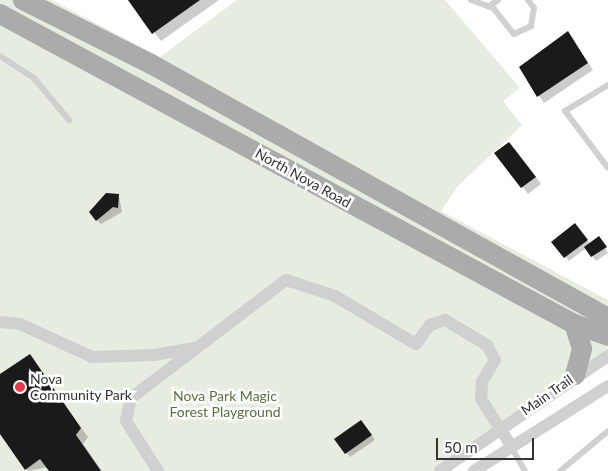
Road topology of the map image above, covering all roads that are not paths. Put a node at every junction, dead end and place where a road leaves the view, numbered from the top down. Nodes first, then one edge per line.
1 (24, 0) edge
2 (471, 0) edge
3 (498, 0) edge
4 (528, 0) edge
5 (493, 8) junction
6 (0, 14) edge
7 (0, 56) edge
8 (150, 64) junction
9 (108, 73) junction
10 (608, 85) edge
11 (69, 120) dead end
12 (608, 168) edge
13 (608, 318) edge
14 (0, 322) edge
15 (574, 324) junction
16 (608, 336) edge
17 (196, 348) junction
18 (608, 356) edge
19 (575, 375) junction
20 (608, 386) edge
21 (500, 428) junction
22 (608, 431) edge
23 (510, 444) junction
24 (158, 471) edge
25 (440, 471) edge
26 (474, 471) edge
27 (525, 471) edge
28 (560, 471) edge

1 - 8 main road, North Nova Road
2 - 5 lane
3 - 5 lane
4 - 5 lane
6 - 9 main road, North Nova Road
7 - 11 lane
8 - 9 main road
8 - 13 main road, North Nova Road
9 - 15 main road, North Nova Road
10 - 12 lane
14 - 17 street
15 - 16 main road, North Nova Road
15 - 19 main road
17 - 21 street
17 - 24 street
18 - 19 street, Main Trail
19 - 21 street, Main Trail
20 - 23 street, Main Trail
21 - 23 street
21 - 25 street, Main Trail
22 - 28 lane
23 - 26 street, Main Trail
23 - 27 lane

